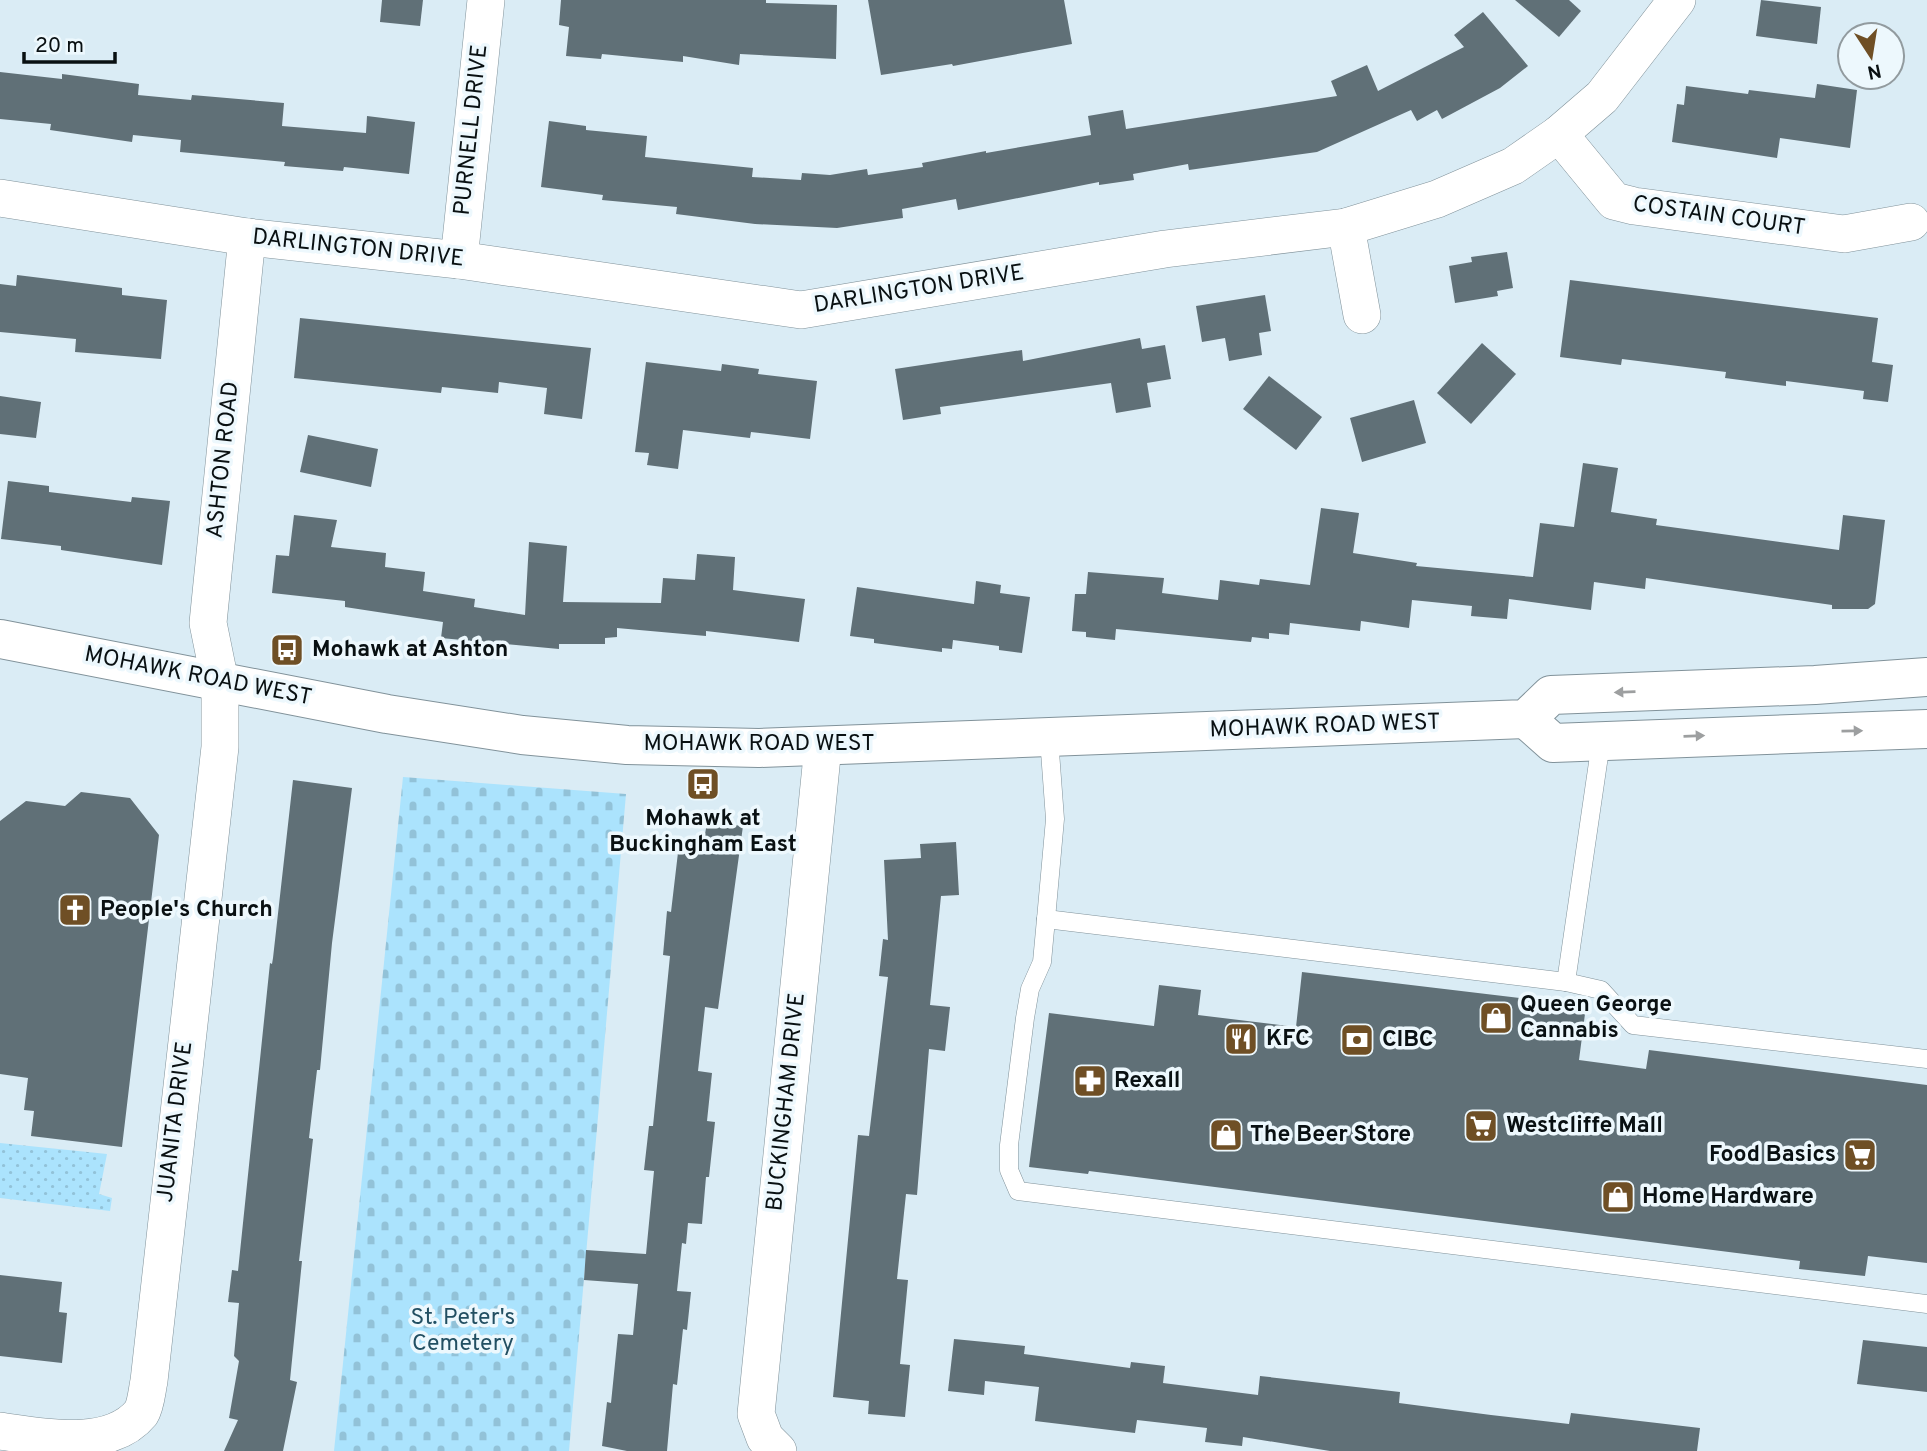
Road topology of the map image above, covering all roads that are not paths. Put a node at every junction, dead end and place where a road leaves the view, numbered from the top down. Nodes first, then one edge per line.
1 (486, 0) edge
2 (1677, 0) edge
3 (1559, 134) junction
4 (0, 198) edge
5 (1911, 222) dead end
6 (1346, 227) junction
7 (247, 237) junction
8 (459, 260) junction
9 (1362, 315) dead end
10 (0, 639) edge
11 (1927, 677) edge
12 (220, 682) junction
13 (1815, 685) junction
14 (1526, 719) junction
15 (1927, 729) edge
16 (1049, 738) junction
17 (1601, 742) junction
18 (823, 746) junction
19 (1046, 919) junction
20 (1566, 982) junction
21 (1927, 1059) edge
22 (1927, 1304) edge
23 (0, 1431) edge
24 (778, 1451) edge

1 - 8 street, PURNELL DRIVE
2 - 3 street, DARLINGTON DRIVE
3 - 5 street, COSTAIN COURT
3 - 6 street, DARLINGTON DRIVE
4 - 7 street, DARLINGTON DRIVE
6 - 8 street, DARLINGTON DRIVE
6 - 9 street
7 - 8 street, DARLINGTON DRIVE
7 - 12 street, ASHTON ROAD
10 - 12 main road, MOHAWK ROAD WEST
11 - 13 main road
12 - 18 main road, MOHAWK ROAD WEST
12 - 23 street, JUANITA DRIVE
13 -> 14 main road
13 - 17 main road
14 - 16 main road, MOHAWK ROAD WEST
14 - 17 main road
17 -> 15 main road
16 - 18 main road, MOHAWK ROAD WEST
16 - 19 lane
17 - 20 lane
18 - 24 street, BUCKINGHAM DRIVE
19 - 20 lane
19 - 22 lane
20 - 21 lane

